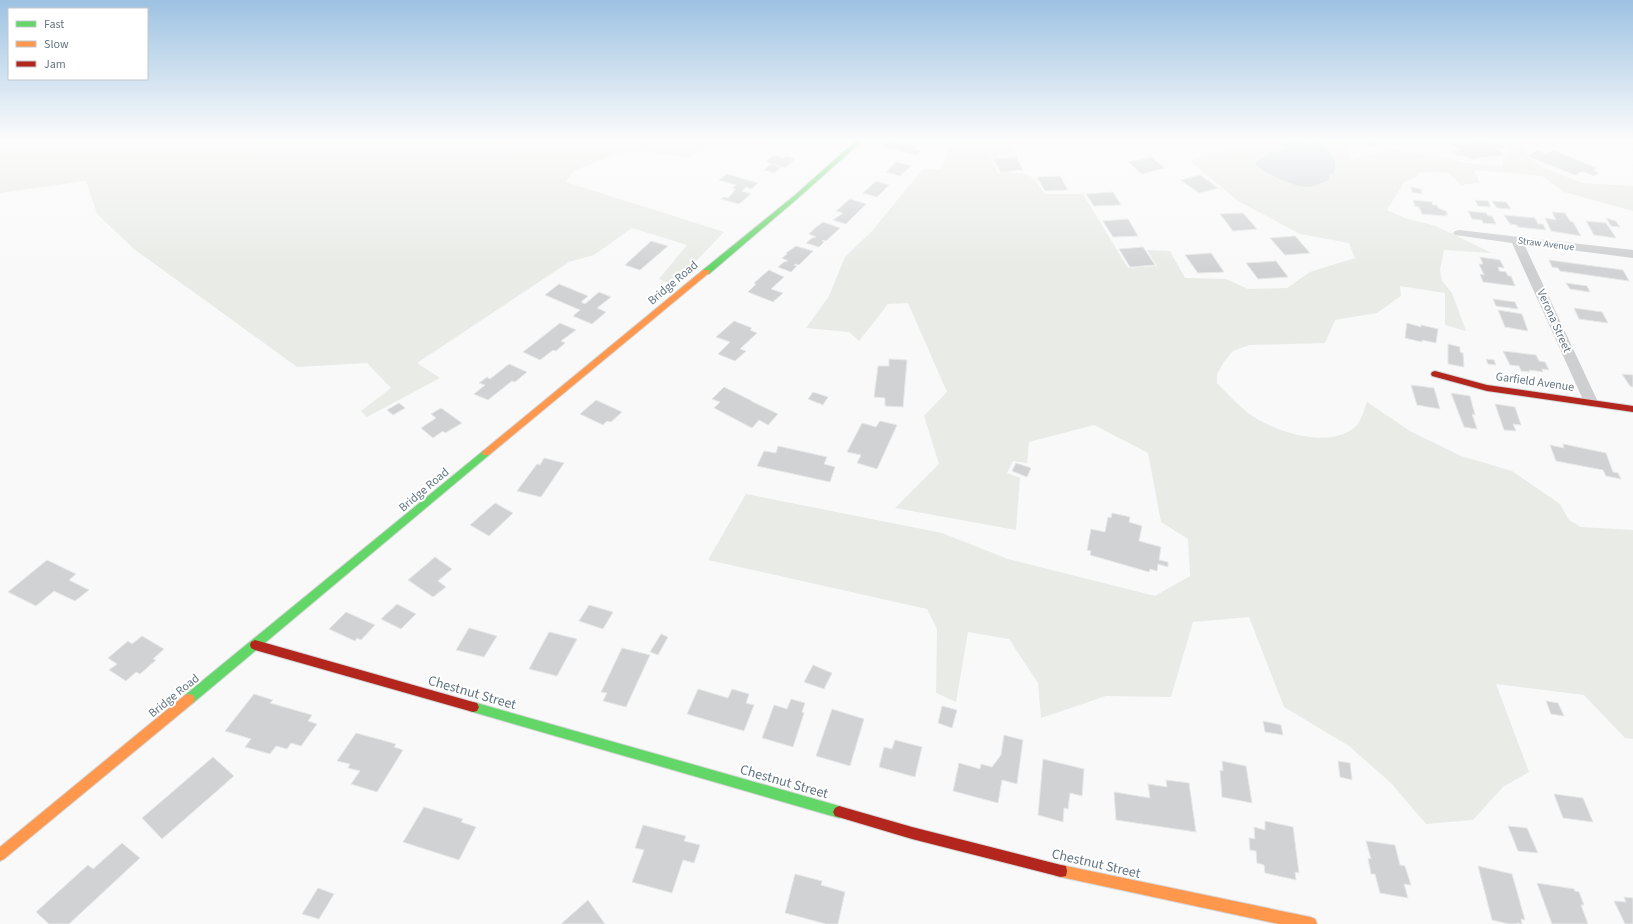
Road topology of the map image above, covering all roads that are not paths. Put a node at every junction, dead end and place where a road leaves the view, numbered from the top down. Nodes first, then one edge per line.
1 (812, 183) edge
2 (1459, 233) dead end
3 (1516, 240) junction
4 (1633, 254) edge
5 (1435, 374) dead end
6 (1591, 402) junction
7 (1633, 409) edge
8 (255, 645) junction
9 (0, 855) edge
10 (1310, 924) edge

1 - 8 main road, Bridge Road
2 - 3 street, Straw Avenue
3 - 4 street, Straw Avenue
3 - 6 street, Verona Street
5 - 6 main road, Garfield Avenue
6 - 7 main road, Garfield Avenue
8 - 9 main road, Bridge Road
8 - 10 main road, Chestnut Street

